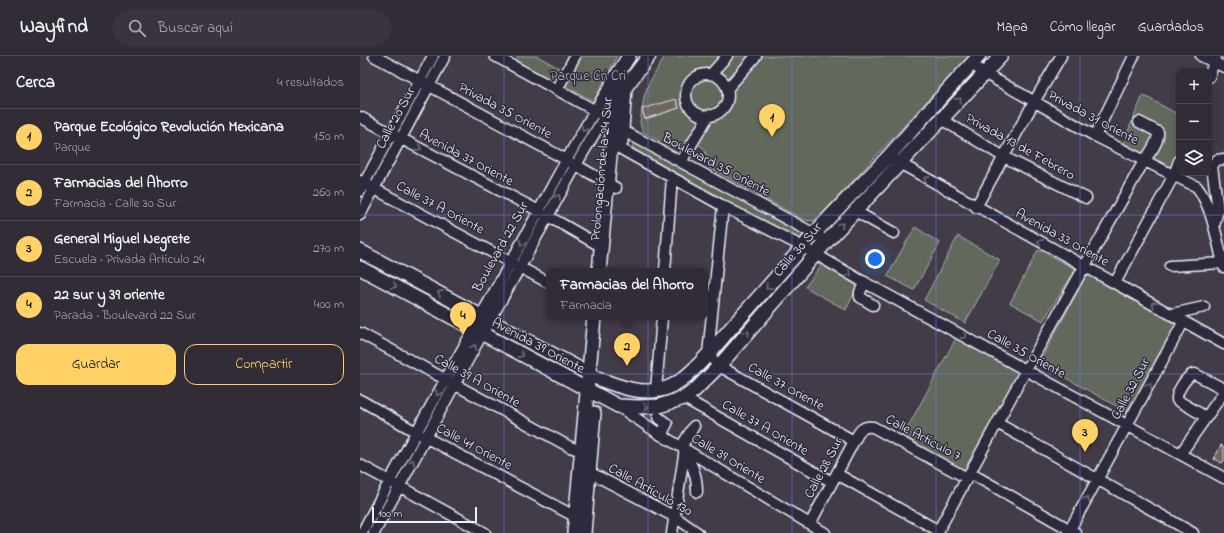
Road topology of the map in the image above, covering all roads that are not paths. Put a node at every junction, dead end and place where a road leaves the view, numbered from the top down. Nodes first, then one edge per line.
1 (374, 56) edge
2 (433, 56) edge
3 (445, 56) edge
4 (495, 56) edge
5 (575, 56) edge
6 (629, 56) edge
7 (649, 56) edge
8 (727, 56) edge
9 (756, 56) edge
10 (1001, 56) edge
11 (1061, 56) edge
12 (1134, 56) edge
13 (1201, 56) edge
14 (508, 59) edge
15 (1215, 59) edge
16 (975, 60) edge
17 (1224, 67) edge
18 (620, 70) junction
19 (984, 73) junction
20 (711, 74) junction
21 (420, 81) junction
22 (612, 83) junction
23 (429, 86) junction
24 (625, 89) junction
25 (727, 89) junction
26 (557, 90) junction
27 (614, 100) junction
28 (1034, 102) junction
29 (594, 110) junction
30 (709, 115) junction
31 (360, 116) edge
32 (941, 119) junction
33 (1139, 122) dead end
34 (613, 124) junction
35 (391, 134) junction
36 (1095, 136) junction
37 (401, 139) junction
38 (616, 146) junction
39 (888, 156) junction
40 (1004, 156) junction
41 (1224, 159) edge
42 (1144, 161) junction
43 (571, 162) junction
44 (681, 162) junction
45 (899, 164) junction
46 (1176, 169) edge
47 (1174, 175) junction
48 (672, 178) junction
49 (361, 185) edge
50 (612, 186) junction
51 (375, 189) junction
52 (1086, 198) dead end
53 (723, 206) junction
54 (976, 207) junction
55 (855, 211) junction
56 (543, 214) junction
57 (360, 215) edge
58 (1214, 226) junction
59 (894, 233) dead end
60 (815, 234) junction
61 (827, 241) junction
62 (602, 247) junction
63 (803, 247) junction
64 (360, 251) edge
65 (816, 255) junction
66 (515, 265) junction
67 (1224, 265) edge
68 (1084, 266) junction
69 (1170, 266) dead end
70 (360, 268) edge
71 (599, 268) edge
72 (608, 268) edge
73 (665, 268) edge
74 (546, 281) edge
75 (865, 282) junction
76 (1115, 283) junction
77 (873, 305) dead end
78 (1204, 307) dead end
79 (1172, 314) junction
80 (485, 318) junction
81 (594, 320) edge
82 (602, 320) edge
83 (662, 320) edge
84 (1184, 321) junction
85 (477, 331) junction
86 (360, 333) edge
87 (1224, 344) edge
88 (708, 354) junction
89 (719, 366) junction
90 (1026, 370) junction
91 (593, 376) junction
92 (450, 382) junction
93 (1224, 389) edge
94 (656, 390) junction
95 (592, 392) junction
96 (1224, 392) edge
97 (684, 398) junction
98 (360, 400) edge
99 (618, 406) junction
100 (658, 417) dead end
101 (1206, 417) junction
102 (997, 423) junction
103 (1127, 425) junction
104 (694, 426) dead end
105 (864, 427) joint
106 (421, 434) junction
107 (661, 435) junction
108 (854, 441) junction
109 (683, 450) junction
110 (582, 451) junction
111 (1181, 453) junction
112 (360, 465) edge
113 (589, 472) junction
114 (969, 475) junction
115 (834, 478) junction
116 (1224, 478) edge
117 (1098, 479) junction
118 (394, 484) junction
119 (697, 492) dead end
120 (675, 516) junction
121 (580, 518) junction
122 (810, 524) junction
123 (362, 532) edge
124 (938, 532) edge
125 (1072, 532) edge
126 (374, 533) edge
127 (485, 533) edge
128 (574, 533) edge
129 (584, 533) edge
130 (672, 533) edge
131 (698, 533) edge
132 (825, 533) edge
133 (1193, 533) edge

1 - 21 street, Privada 35 Oriente
2 - 21 street, Calle 20 Sur
3 - 23 street, Calle 20 Sur
4 - 14 street, Boulevard 35 Oriente
5 - 26 street
6 - 18 main road
7 - 24 main road
8 - 20 street
9 - 25 street
10 - 19 main road, Calle 30 Sur
11 - 28 street
12 - 36 street
13 - 15 street
14 - 26 street, Boulevard 35 Oriente
15 - 17 street
16 - 19 street, Privada 31 Oriente
16 - 39 main road, Calle 30 Sur
18 - 22 main road
18 - 24 main road, Prolongación de la 24 Sur
19 - 28 street, Privada 31 Oriente
32 -> 19 main road, Calle 30 Sur
20 - 25 street
20 - 30 street
21 - 23 street, Privada 35 Oriente
21 - 35 street, Calle 20 Sur
22 - 27 main road, Prolongación de la 24 Sur
22 - 29 street, Boulevard 22 Sur
23 - 37 street, Calle 20 Sur
23 - 43 street, Privada 35 Oriente
24 - 27 main road
24 - 34 main road, Prolongación de la 24 Sur
25 - 30 street
26 - 29 street, Boulevard 35 Oriente
27 - 34 main road, Prolongación de la 24 Sur
28 - 36 street, Privada 31 Oriente
28 - 40 street
29 - 34 street, Boulevard 35 Oriente
29 -> 43 street, Boulevard 22 Sur
30 - 44 street
31 - 35 street, Avenida 37 Oriente
32 - 40 street, Privada 13 de Febrero
32 - 45 main road, Calle 30 Sur
33 - 42 street
34 - 38 main road, Prolongación de la 24 Sur
34 - 43 street, Boulevard 22 Sur
34 - 44 street, Boulevard 35 Oriente
35 - 37 street, Avenida 37 Oriente
35 - 49 street, Calle 20 Sur
36 - 42 street, Privada 31 Oriente
37 - 51 street, Calle 20 Sur
37 -> 56 street, Avenida 37 Oriente
38 - 48 street
38 - 50 main road, Prolongación de la 24 Sur
39 - 45 street, Avenida 33 Oriente
39 - 60 main road, Calle 30 Sur
40 - 52 street, Privada 13 de Febrero
40 - 54 street
41 - 58 street
42 - 47 street, Privada 31 Oriente
42 - 68 street
43 - 50 street, Privada 35 Oriente
43 - 56 street, Boulevard 22 Sur
44 - 60 street, Boulevard 35 Oriente
54 -> 45 street, Avenida 33 Oriente
45 - 55 main road, Calle 30 Sur
46 - 47 street
47 - 58 street, Privada 31 Oriente
47 - 76 street
48 - 53 street
48 - 73 street
49 - 51 street, Calle 37 A Oriente
50 - 62 main road, Prolongación de la 24 Sur
50 - 72 main road, Prolongación de la 24 Sur
51 - 57 street, Calle 20 Sur
51 - 66 street, Calle 37 A Oriente
53 - 63 street
53 - 88 street
68 -> 54 street, Avenida 33 Oriente
55 - 59 street
61 -> 55 main road, Calle 30 Sur
56 - 62 street, Avenida 37 Oriente
56 - 66 street, Boulevard 22 Sur
58 - 67 street
60 - 61 street, Boulevard 35 Oriente
60 - 63 main road, Calle 30 Sur
61 - 65 main road, Calle 30 Sur
62 - 71 main road, Prolongación de la 24 Sur
63 - 65 street
63 -> 88 main road, Calle 30 Sur
80 -> 64 main road, Avenida 39 Oriente
65 -> 75 street, Calle 35 Oriente
89 -> 65 main road, Calle 30 Sur
66 - 74 street, Calle 37 A Oriente
66 - 80 street, Boulevard 22 Sur
67 - 69 street
68 - 76 street, Avenida 33 Oriente
68 - 90 street
70 -> 85 main road, Avenida 39 Oriente
75 - 77 street
75 -> 90 street, Calle 35 Oriente
79 -> 76 street, Avenida 33 Oriente
78 - 79 street
79 - 84 street, Avenida 33 Oriente
80 - 85 street, Boulevard 22 Sur
80 - 91 main road, Avenida 39 Oriente
81 - 91 main road
82 - 91 main road
83 - 94 street
84 - 87 street, Avenida 33 Oriente
103 -> 84 street, Calle 32 Sur
85 - 92 street, Boulevard 22 Sur
85 -> 95 main road, Avenida 39 Oriente
86 - 92 street, Calle 39 A Oriente
88 - 89 street, Calle 37 Oriente
88 - 94 main road, Calle 30 Sur
89 - 97 main road, Calle 30 Sur
89 - 108 street, Calle 37 Oriente
90 - 102 street
90 - 103 street, Calle 35 Oriente
91 - 94 main road, Calle 30 Sur
91 - 95 main road
92 - 106 street, Boulevard 22 Sur
92 - 110 street, Calle 39 A Oriente
93 - 101 street
95 - 99 main road, Calle 30 Sur
95 - 110 main road
95 - 113 main road
96 - 101 street
99 -> 97 main road, Calle 30 Sur
97 - 115 street, Calle 37 A Oriente
98 - 106 street, Calle 41 Oriente
99 - 107 street, Calle 39 Oriente
100 - 107 street
101 - 111 street
102 - 114 street
102 - 117 street
103 - 111 street, Calle 35 Oriente
103 - 117 street, Calle 32 Sur
104 - 109 street
105 - 108 street, Calle 28 Sur
105 - 114 street, Calle Artículo 7
106 - 118 street, Boulevard 22 Sur
106 - 121 street, Calle 41 Oriente
107 - 109 street, Calle 39 Oriente
108 - 115 street, Calle 28 Sur
109 - 119 street
109 - 120 street
109 - 122 street, Calle 39 Oriente
110 - 121 main road
111 - 116 street, Calle 35 Oriente
112 - 118 street
113 - 120 street, Calle Artículo 130
113 - 121 main road
114 - 124 street
114 - 125 street, Calle Artículo 7
115 - 122 street, Calle 28 Sur
115 - 124 street, Calle 37 A Oriente
125 -> 117 street, Calle 32 Sur
117 - 133 street
118 - 123 street, Boulevard 22 Sur
118 - 126 street, Boulevard 22 Sur
118 - 127 street
120 - 130 street
120 - 131 street, Calle Artículo 130
121 - 128 main road
121 - 129 main road
122 - 132 street, Calle 39 Oriente

